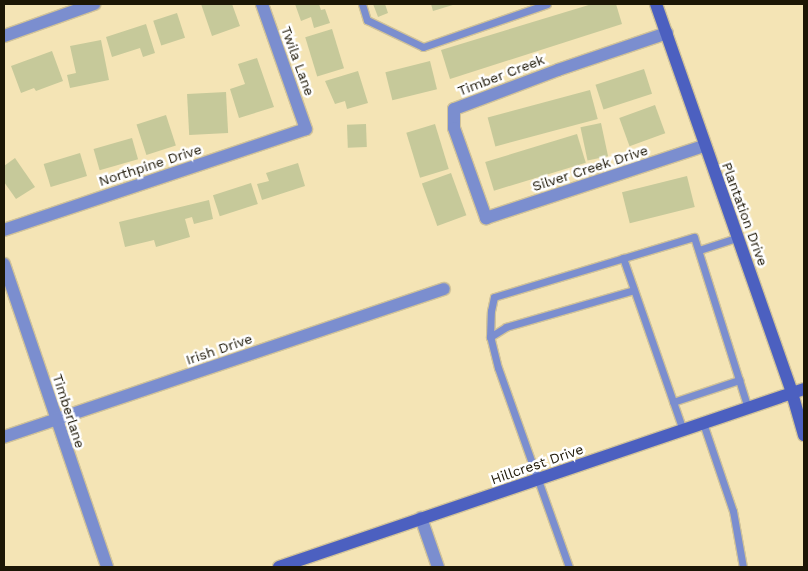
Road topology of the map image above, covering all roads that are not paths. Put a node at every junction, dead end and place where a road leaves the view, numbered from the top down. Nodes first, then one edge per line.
1 (94, 4) edge
2 (262, 4) edge
3 (362, 4) edge
4 (547, 4) edge
5 (656, 4) edge
6 (667, 34) junction
7 (4, 36) edge
8 (306, 129) joint
9 (704, 146) junction
10 (486, 218) joint
11 (4, 230) edge
12 (737, 238) junction
13 (699, 250) junction
14 (623, 258) junction
15 (4, 264) edge
16 (444, 289) dead end
17 (634, 290) junction
18 (490, 337) junction
19 (739, 380) junction
20 (798, 391) edge
21 (673, 402) junction
22 (748, 408) junction
23 (57, 419) junction
24 (703, 423) junction
25 (683, 430) junction
26 (804, 435) edge
27 (4, 437) edge
28 (536, 480) junction
29 (421, 518) junction
30 (107, 567) edge
31 (279, 567) edge
32 (438, 567) edge
33 (569, 567) edge
34 (744, 567) edge

1 - 7 street
2 - 8 street, Twila Lane
3 - 4 lane
5 - 6 street, Plantation Drive
6 - 9 street, Plantation Drive
6 - 10 street, Timber Creek
8 - 11 street, Northpine Drive
9 - 10 street, Silver Creek Drive
9 - 12 street, Plantation Drive
12 - 13 lane
12 - 20 street, Plantation Drive
13 - 14 lane
13 - 19 lane
14 - 17 lane
14 - 18 lane
15 - 23 street, Timberlane
16 - 23 street, Irish Drive
17 - 18 lane
17 - 21 lane
18 - 28 lane
19 - 21 lane
19 - 22 lane
20 - 22 street, Hillcrest Drive
20 - 26 street, Plantation Drive
21 - 25 lane
22 - 24 street, Hillcrest Drive
23 - 27 street, Irish Drive
23 - 30 street, Timberlane
24 - 25 street, Hillcrest Drive
24 - 34 lane
25 - 28 street, Hillcrest Drive
28 - 29 street, Hillcrest Drive
28 - 33 lane
29 - 31 street, Hillcrest Drive
29 - 32 street

